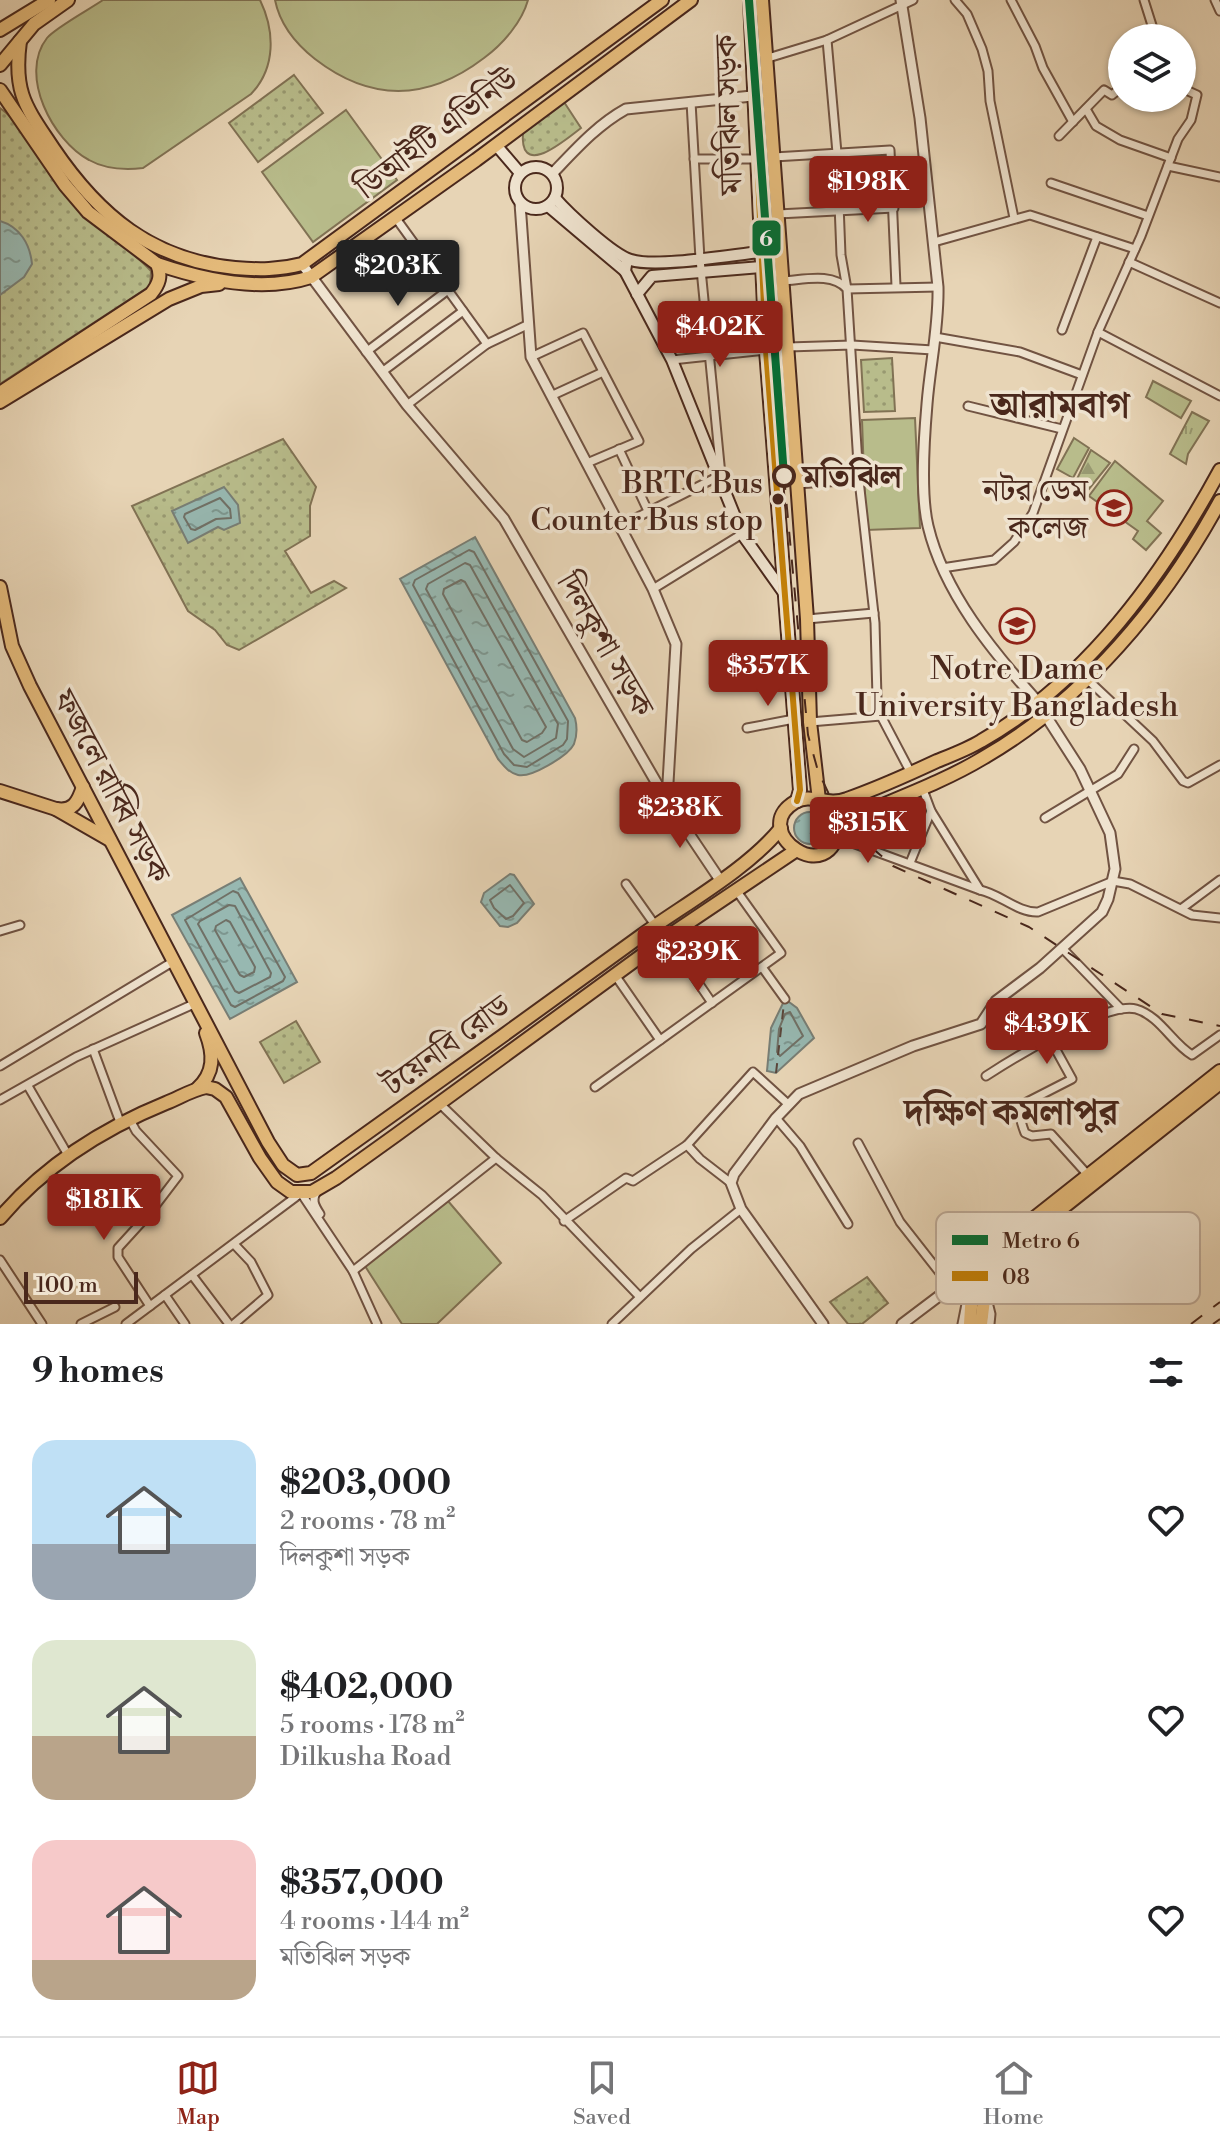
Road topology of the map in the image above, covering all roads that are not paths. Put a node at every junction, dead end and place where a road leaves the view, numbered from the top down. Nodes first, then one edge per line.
1 (49, 0) edge
2 (68, 0) edge
3 (662, 0) edge
4 (691, 0) edge
5 (750, 0) edge
6 (762, 0) edge
7 (913, 0) edge
8 (955, 0) edge
9 (1011, 0) edge
10 (1144, 0) edge
11 (1215, 0) edge
12 (902, 3) edge
13 (1220, 11) edge
14 (1152, 24) edge
15 (0, 30) edge
16 (827, 40) junction
17 (20, 41) junction
18 (768, 58) junction
19 (0, 65) edge
20 (1108, 92) edge
21 (1, 94) edge
22 (752, 96) junction
23 (691, 102) junction
24 (1086, 109) junction
25 (1194, 112) edge
26 (1073, 122) junction
27 (485, 130) junction
28 (1059, 136) dead end
29 (464, 145) junction
30 (496, 145) junction
31 (837, 153) junction
32 (774, 157) junction
33 (694, 159) junction
34 (756, 159) junction
35 (476, 160) junction
36 (1170, 162) junction
37 (520, 173) junction
38 (552, 174) junction
39 (1220, 177) edge
40 (1051, 183) dead end
41 (552, 202) junction
42 (520, 203) junction
43 (894, 208) junction
44 (840, 209) junction
45 (778, 214) junction
46 (1148, 216) junction
47 (395, 217) junction
48 (1014, 218) junction
49 (1097, 237) junction
50 (934, 242) junction
51 (1135, 249) junction
52 (780, 250) junction
53 (760, 252) junction
54 (627, 259) junction
55 (700, 259) junction
56 (1129, 262) junction
57 (157, 264) junction
58 (302, 264) junction
59 (781, 265) junction
60 (761, 267) junction
61 (284, 269) junction
62 (625, 271) junction
63 (702, 274) junction
64 (311, 277) junction
65 (783, 281) junction
66 (231, 282) junction
67 (284, 283) junction
68 (896, 286) junction
69 (938, 287) junction
70 (847, 289) junction
71 (448, 290) junction
72 (637, 294) junction
73 (1220, 303) edge
74 (463, 311) junction
75 (527, 325) junction
76 (1062, 330) dead end
77 (1098, 332) junction
78 (935, 337) junction
79 (487, 344) junction
80 (852, 345) junction
81 (788, 347) junction
82 (766, 350) junction
83 (933, 350) junction
84 (366, 352) junction
85 (711, 354) junction
86 (531, 357) junction
87 (672, 360) junction
88 (382, 372) junction
89 (603, 372) junction
90 (1082, 375) junction
91 (0, 393) edge
92 (553, 395) junction
93 (1220, 396) edge
94 (0, 402) edge
95 (407, 405) junction
96 (968, 406) dead end
97 (1062, 429) junction
98 (619, 449) junction
99 (587, 463) junction
100 (1220, 470) edge
101 (721, 475) junction
102 (859, 480) junction
103 (796, 484) junction
104 (1219, 505) edge
105 (648, 511) junction
106 (620, 526) junction
107 (742, 534) junction
108 (942, 568) junction
109 (0, 587) edge
110 (653, 589) junction
111 (784, 593) junction
112 (874, 613) junction
113 (807, 619) junction
114 (1088, 680) junction
115 (1038, 702) junction
116 (881, 716) junction
117 (1046, 716) junction
118 (794, 719) junction
119 (810, 722) junction
120 (747, 728) dead end
121 (1134, 749) dead end
122 (1220, 765) edge
123 (911, 773) junction
124 (83, 787) junction
125 (922, 787) junction
126 (0, 791) edge
127 (1091, 791) junction
128 (667, 801) junction
129 (797, 801) junction
130 (823, 802) junction
131 (56, 809) junction
132 (931, 811) junction
133 (1045, 818) dead end
134 (777, 833) junction
135 (836, 837) junction
136 (112, 842) junction
137 (790, 854) junction
138 (910, 863) junction
139 (720, 880) junction
140 (1220, 880) edge
141 (1113, 881) junction
142 (626, 884) dead end
143 (736, 890) junction
144 (980, 890) junction
145 (1181, 909) junction
146 (1220, 918) edge
147 (20, 925) dead end
148 (655, 925) junction
149 (0, 931) edge
150 (667, 937) junction
151 (1062, 948) junction
152 (174, 961) junction
153 (762, 967) junction
154 (615, 975) junction
155 (785, 999) dead end
156 (196, 1003) junction
157 (712, 1003) junction
158 (1121, 1009) junction
159 (1220, 1035) edge
160 (1050, 1039) junction
161 (660, 1040) junction
162 (93, 1049) junction
163 (0, 1066) edge
164 (1220, 1071) edge
165 (986, 1076) dead end
166 (1220, 1083) edge
167 (28, 1086) junction
168 (595, 1087) dead end
169 (197, 1089) junction
170 (242, 1091) junction
171 (226, 1097) junction
172 (0, 1100) edge
173 (439, 1103) junction
174 (788, 1104) junction
175 (776, 1118) junction
176 (124, 1120) junction
177 (858, 1143) dead end
178 (687, 1145) junction
179 (68, 1155) junction
180 (496, 1158) junction
181 (1087, 1174) junction
182 (731, 1183) junction
183 (320, 1188) junction
184 (301, 1193) junction
185 (741, 1209) junction
186 (1040, 1212) edge
187 (1057, 1212) edge
188 (0, 1218) edge
189 (564, 1221) junction
190 (848, 1224) dead end
191 (329, 1236) junction
192 (234, 1244) junction
193 (0, 1260) edge
194 (936, 1268) edge
195 (353, 1271) junction
196 (192, 1275) junction
197 (165, 1295) junction
198 (639, 1296) junction
199 (936, 1298) edge
200 (967, 1304) edge
201 (971, 1304) edge
202 (983, 1304) edge
203 (989, 1304) edge
204 (150, 1306) junction
205 (115, 1307) dead end
206 (42, 1324) edge
207 (81, 1324) edge
208 (126, 1324) edge
209 (185, 1324) edge
210 (232, 1324) edge
211 (377, 1324) edge
212 (612, 1324) edge
213 (823, 1324) edge
214 (902, 1324) edge
215 (962, 1324) edge
216 (970, 1324) edge
217 (981, 1324) edge
218 (990, 1324) edge

1 - 15 main road
2 - 17 main road
3 - 27 main road, ডিআইটি এভিনিউ
4 - 30 main road, ডিআইটি এভিনিউ
5 - 22 main road, মতিঝিল সড়ক
6 - 18 main road, মতিঝিল সড়ক
7 - 12 street
8 - 48 street
9 - 26 street
10 - 14 street
11 - 13 street
12 - 16 street
12 - 50 street
16 - 18 street
16 - 31 street
17 - 19 main road
17 - 61 main road, ডিআইটি এভিনিউ
18 - 32 main road, মতিঝিল সড়ক
20 - 24 street
21 - 57 main road, ডিআইটি এভিনিউ
22 - 23 street
22 - 34 main road, মতিঝিল সড়ক
23 - 33 street
23 - 38 street
24 - 26 street
24 - 36 street
25 - 36 street
26 - 28 street
27 - 29 main road, ডিআইটি এভিনিউ
27 - 30 main road
29 - 35 main road
29 - 58 main road, ডিআইটি এভিনিউ
30 - 35 main road, ডিআইটি এভিনিউ
30 - 37 main road
31 - 32 street
31 - 43 street
31 - 44 street
32 - 45 main road, মতিঝিল সড়ক
33 - 34 street
33 - 55 street
34 - 53 main road, মতিঝিল সড়ক
35 - 47 main road, ডিআইটি এভিনিউ
36 - 39 street
36 - 46 street
37 - 38 main road
37 - 42 main road
38 - 41 main road
40 - 46 street
41 - 42 main road
41 - 54 main road
41 - 62 main road
42 - 75 street, দিলকুশা সড়ক
43 - 44 street
43 - 68 street
44 - 45 street
44 - 70 street
45 - 52 main road, মতিঝিল সড়ক
46 - 51 street
47 - 64 main road, ডিআইটি এভিনিউ
47 - 71 street
48 - 49 street
48 - 50 street
49 - 51 street
49 - 76 street
50 - 69 street
51 - 56 street
52 - 53 main road
52 - 59 main road, মতিঝিল সড়ক
53 - 55 main road
53 - 60 main road, মতিঝিল সড়ক
54 - 55 main road
54 - 62 main road
55 - 63 street
56 - 73 street
56 - 77 street
57 - 66 main road, ডিআইটি এভিনিউ
57 - 91 main road
58 - 61 main road, ডিআইটি এভিনিউ
58 - 64 street, দিলকুশা সড়ক
59 - 60 main road
59 - 65 main road, মতিঝিল সড়ক
60 - 63 main road
60 - 82 main road, মতিঝিল সড়ক
61 - 67 main road
62 - 72 main road
63 - 72 main road
63 - 85 street
64 - 67 main road, ডিআইটি এভিনিউ
64 - 84 street, দিলকুশা সড়ক
65 - 70 street
65 - 81 main road, মতিঝিল সড়ক
66 - 67 main road, ডিআইটি এভিনিউ
66 - 94 main road
68 - 69 street
68 - 70 street
69 - 78 street
70 - 80 street
71 - 74 street
71 - 84 street
72 - 87 main road
74 - 79 street
74 - 88 street
75 - 79 street
75 - 86 street, দিলকুশা সড়ক
77 - 90 street
77 - 93 street
78 - 83 street
78 - 90 street
79 - 95 street
80 - 81 street
80 - 83 street
80 - 102 street
81 - 103 main road, মতিঝিল সড়ক
82 - 85 street
82 - 111 main road, মতিঝিল সড়ক
83 - 108 street
84 - 88 street, দিলকুশা সড়ক
85 - 87 street
85 - 101 street
86 - 89 street
86 - 92 street, দিলকুশা সড়ক
87 - 101 main road
88 - 95 street, দিলকুশা সড়ক
89 - 92 street
89 - 98 street
90 - 97 street
92 - 99 street, দিলকুশা সড়ক
95 - 128 street, দিলকুশা সড়ক
96 - 97 street
97 - 108 street
98 - 99 street
98 - 105 street
99 - 106 street, দিলকুশা সড়ক
100 - 115 main road
101 - 105 street
101 - 107 main road
102 - 103 street
102 - 112 street
103 - 113 main road, মতিঝিল সড়ক
104 - 114 main road
105 - 106 street
106 - 110 street, দিলকুশা সড়ক
107 - 110 street
107 - 111 main road
108 - 115 street
109 - 124 main road, ফজলে রাব্বি সড়ক
110 - 128 street, দিলকুশা সড়ক
111 - 118 main road, মতিঝিল সড়ক
112 - 113 street
112 - 116 street
113 - 119 main road, মতিঝিল সড়ক
114 - 117 main road
114 - 122 street
115 - 123 main road
116 - 119 street
116 - 123 street
117 - 125 main road
117 - 127 street
118 - 120 street
118 - 129 main road, মতিঝিল সড়ক
119 - 130 main road, মতিঝিল সড়ক
121 - 127 street
123 - 130 main road
124 - 131 main road
124 - 136 main road, ফজলে রাব্বি সড়ক
125 - 132 street
125 - 135 main road
126 - 131 main road
127 - 133 street
127 - 141 street
128 - 139 street, দিলকুশা সড়ক
129 - 130 main road
129 - 134 main road
131 - 136 main road
132 - 138 street
132 - 144 street
134 - 137 main road
134 - 139 main road, টয়েনবি রোড
135 - 137 main road
135 - 138 street
136 - 152 main road, ফজলে রাব্বি সড়ক
137 - 143 main road, টয়েনবি রোড
138 - 144 street
139 - 148 main road, টয়েনবি রোড
140 - 145 street
141 - 144 street
141 - 145 street
141 - 151 street
142 - 148 street
143 - 150 main road, টয়েনবি রোড
143 - 153 street
145 - 146 street
147 - 149 street
148 - 170 main road, টয়েনবি রোড
150 - 154 main road, টয়েনবি রোড
150 - 157 street
151 - 158 street
151 - 174 street
152 - 156 main road, ফজলে রাব্বি সড়ক
152 - 163 street
153 - 155 street
153 - 157 street
154 - 161 street
154 - 173 main road, টয়েনবি রোড
156 - 162 street
156 - 169 main road
156 - 170 main road, টয়েনবি রোড
157 - 161 street
158 - 159 street
158 - 160 street
160 - 165 street
160 - 181 street
161 - 168 street
162 - 167 street
162 - 176 street
164 - 181 main road
166 - 187 main road
167 - 172 street
167 - 179 street
169 - 171 main road
169 - 176 main road
170 - 171 main road
171 - 184 main road
173 - 180 street
173 - 183 main road, টয়েনবি রোড
174 - 175 street
174 - 178 street
175 - 182 street
175 - 190 street
176 - 179 main road
176 - 204 street
177 - 194 street
178 - 182 street
178 - 189 street
179 - 188 main road
180 - 189 street
180 - 195 street
181 - 186 main road
182 - 185 street
183 - 184 main road, টয়েনবি রোড
183 - 191 street
184 - 191 street
184 - 192 street
185 - 198 street
185 - 213 street
189 - 198 street
191 - 195 street
192 - 196 street
192 - 210 street
193 - 206 street
195 - 211 street
196 - 197 street
196 - 210 street
197 - 204 street
197 - 209 street
198 - 212 street
199 - 214 street
200 - 215 street
201 - 216 main road
202 - 217 main road
203 - 218 street
204 - 208 street
205 - 207 street

